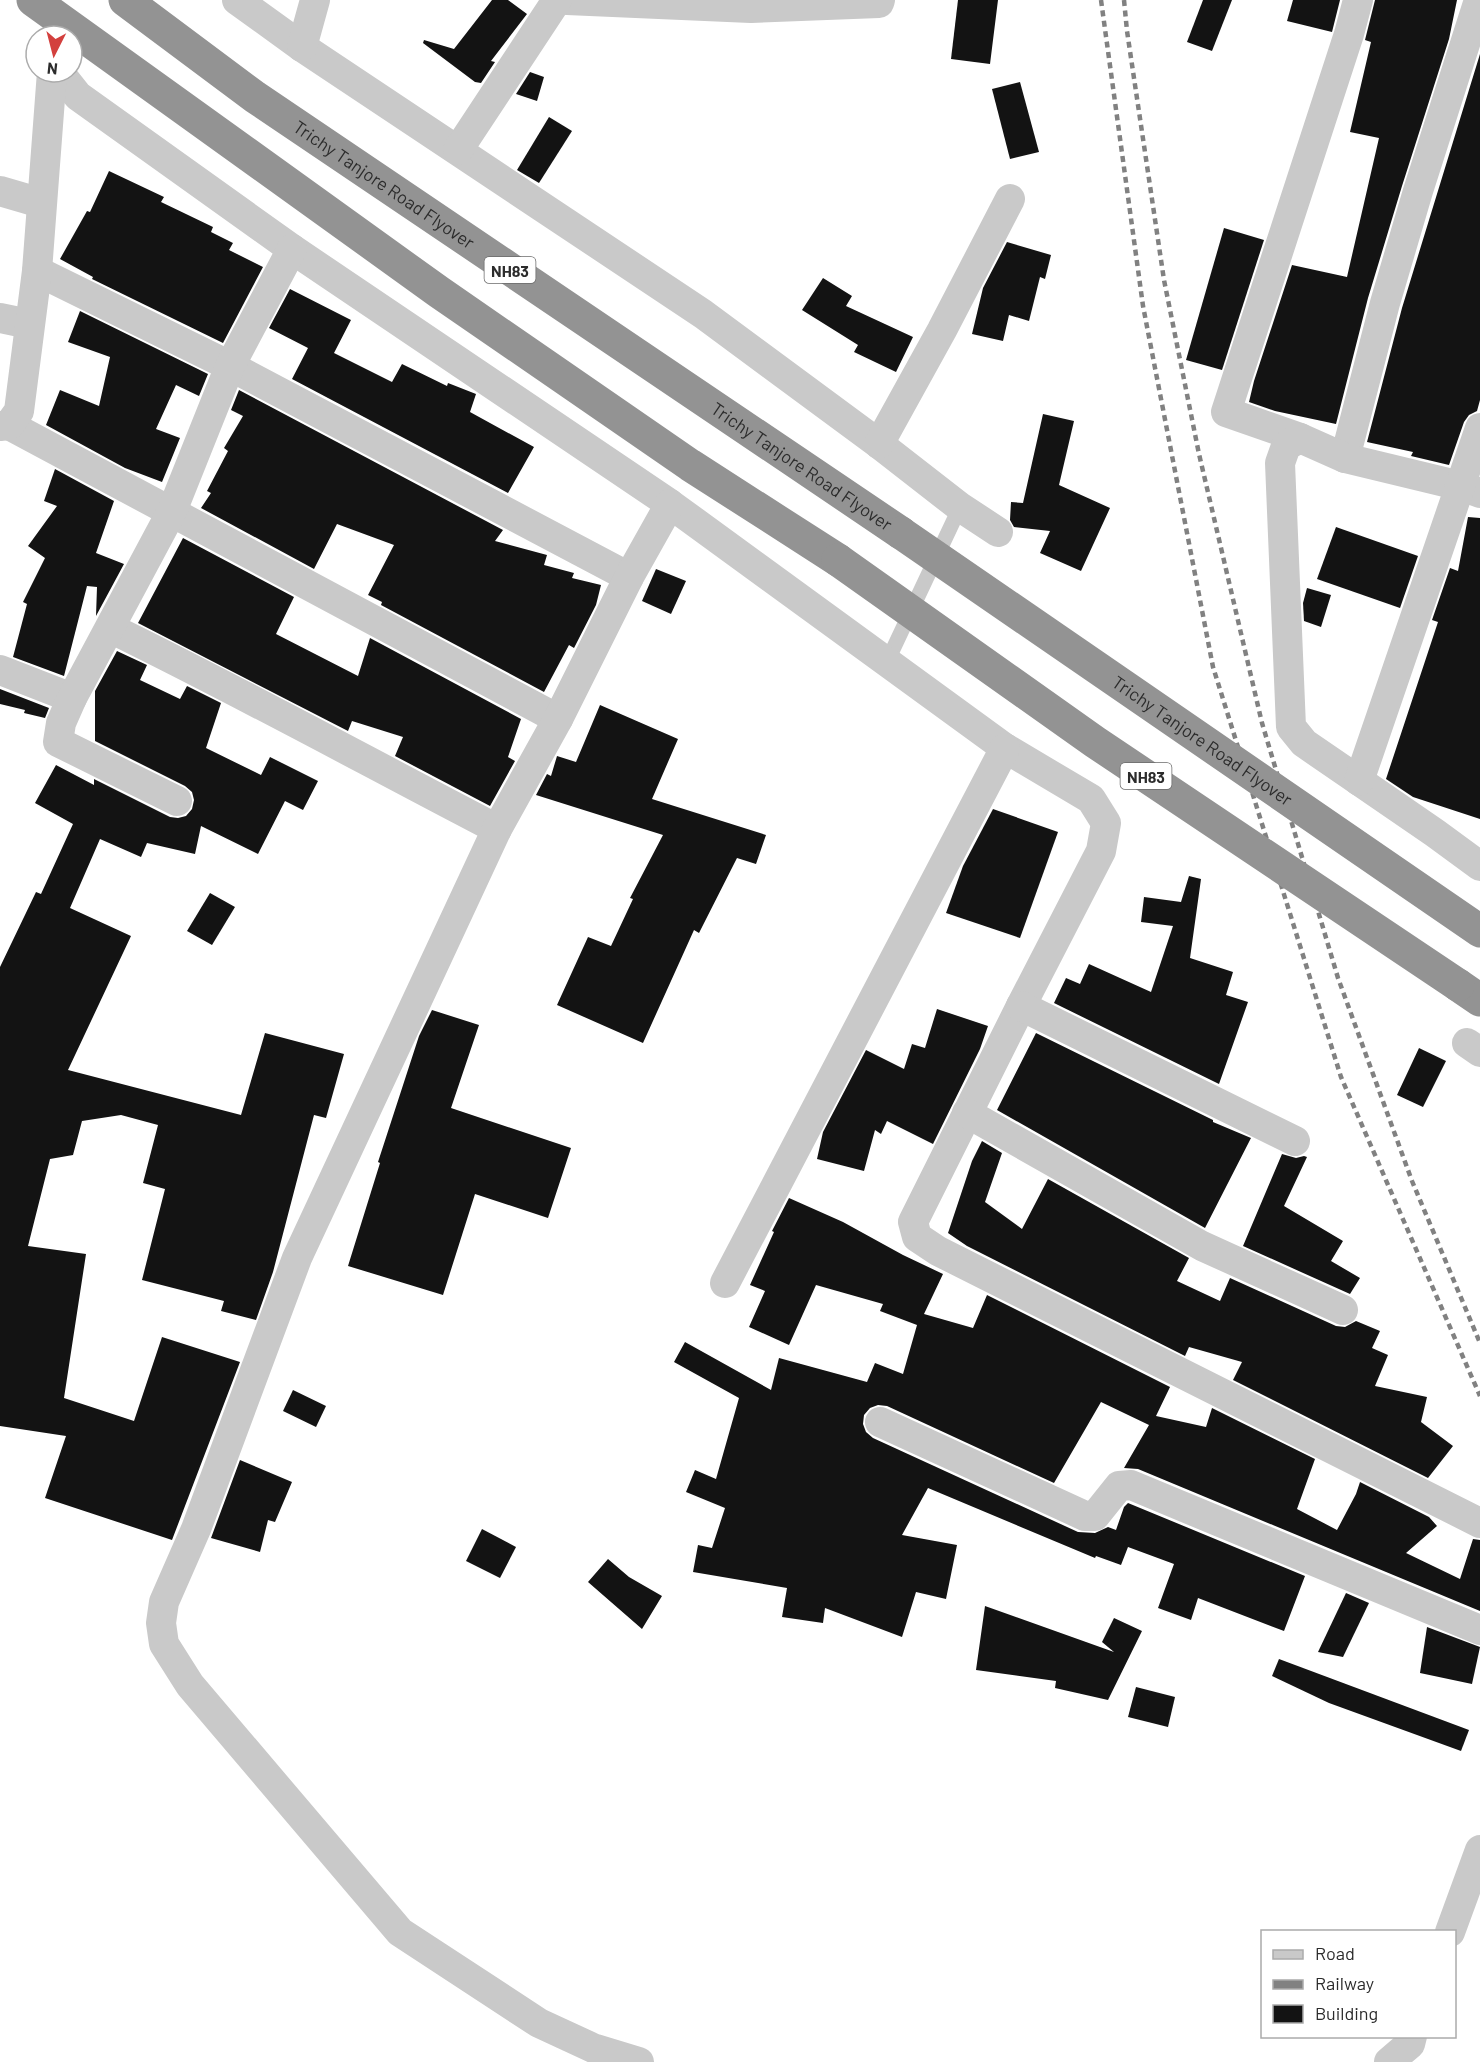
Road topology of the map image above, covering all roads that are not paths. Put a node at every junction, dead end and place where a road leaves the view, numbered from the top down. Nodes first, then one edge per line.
1 (33, 0) edge
2 (125, 0) edge
3 (237, 0) edge
4 (315, 0) edge
5 (556, 0) edge
6 (567, 0) edge
7 (880, 0) edge
8 (1358, 0) edge
9 (1479, 0) edge
10 (56, 24) edge
11 (84, 44) edge
12 (302, 47) junction
13 (51, 84) edge
14 (68, 84) edge
15 (458, 150) junction
16 (0, 191) edge
17 (1010, 199) dead end
18 (41, 203) junction
19 (292, 249) junction
20 (37, 271) junction
21 (0, 318) edge
22 (29, 324) junction
23 (230, 366) junction
24 (5, 426) edge
25 (1480, 428) edge
26 (1300, 438) junction
27 (879, 444) junction
28 (1345, 458) junction
29 (1470, 489) edge
30 (670, 504) junction
31 (960, 507) junction
32 (172, 511) junction
33 (998, 532) dead end
34 (629, 577) junction
35 (110, 628) junction
36 (887, 662) junction
37 (0, 670) edge
38 (72, 698) junction
39 (558, 719) junction
40 (1005, 748) junction
41 (1359, 781) junction
42 (177, 801) dead end
43 (497, 829) junction
44 (1478, 858) edge
45 (1480, 931) edge
46 (1480, 1000) edge
47 (1021, 1006) junction
48 (967, 1113) junction
49 (1295, 1141) dead end
50 (725, 1283) dead end
51 (1343, 1310) dead end
52 (880, 1422) dead end
53 (1480, 1523) edge
54 (1480, 1630) edge
55 (1480, 1850) edge
56 (1451, 1930) edge
57 (1412, 2038) edge
58 (639, 2062) edge
59 (1389, 2062) edge

1 - 10 highway, NH83
2 - 45 highway, Trichy Tanjore Road Flyover / NH83, bridge
3 - 12 street
4 - 12 street
5 - 15 street
6 - 7 street
8 - 26 street
9 - 28 street
11 - 46 highway, NH83, bridge
12 - 15 street
13 - 18 street
14 - 19 street
15 - 27 street
16 - 18 street
17 - 27 street
18 - 20 street
19 - 23 street
19 - 30 street
20 - 22 street
20 - 23 street
21 - 22 street
22 - 24 street
23 - 32 street
23 - 34 street
24 - 32 street
25 - 29 street
26 - 28 street
26 - 41 street
27 - 31 street
28 - 29 street
29 - 41 street
30 - 34 street
30 - 36 street
31 - 33 street
31 - 36 lane
32 - 35 street
32 - 39 street
34 - 39 street
35 - 38 street
35 - 43 street
36 - 40 street
37 - 38 street
38 - 42 street
39 - 43 street
40 - 47 street
40 - 50 street
41 - 44 street
43 - 58 street
47 - 48 street
47 - 49 street
48 - 51 street
48 - 53 street
52 - 54 street
55 - 56 street
57 - 59 street

